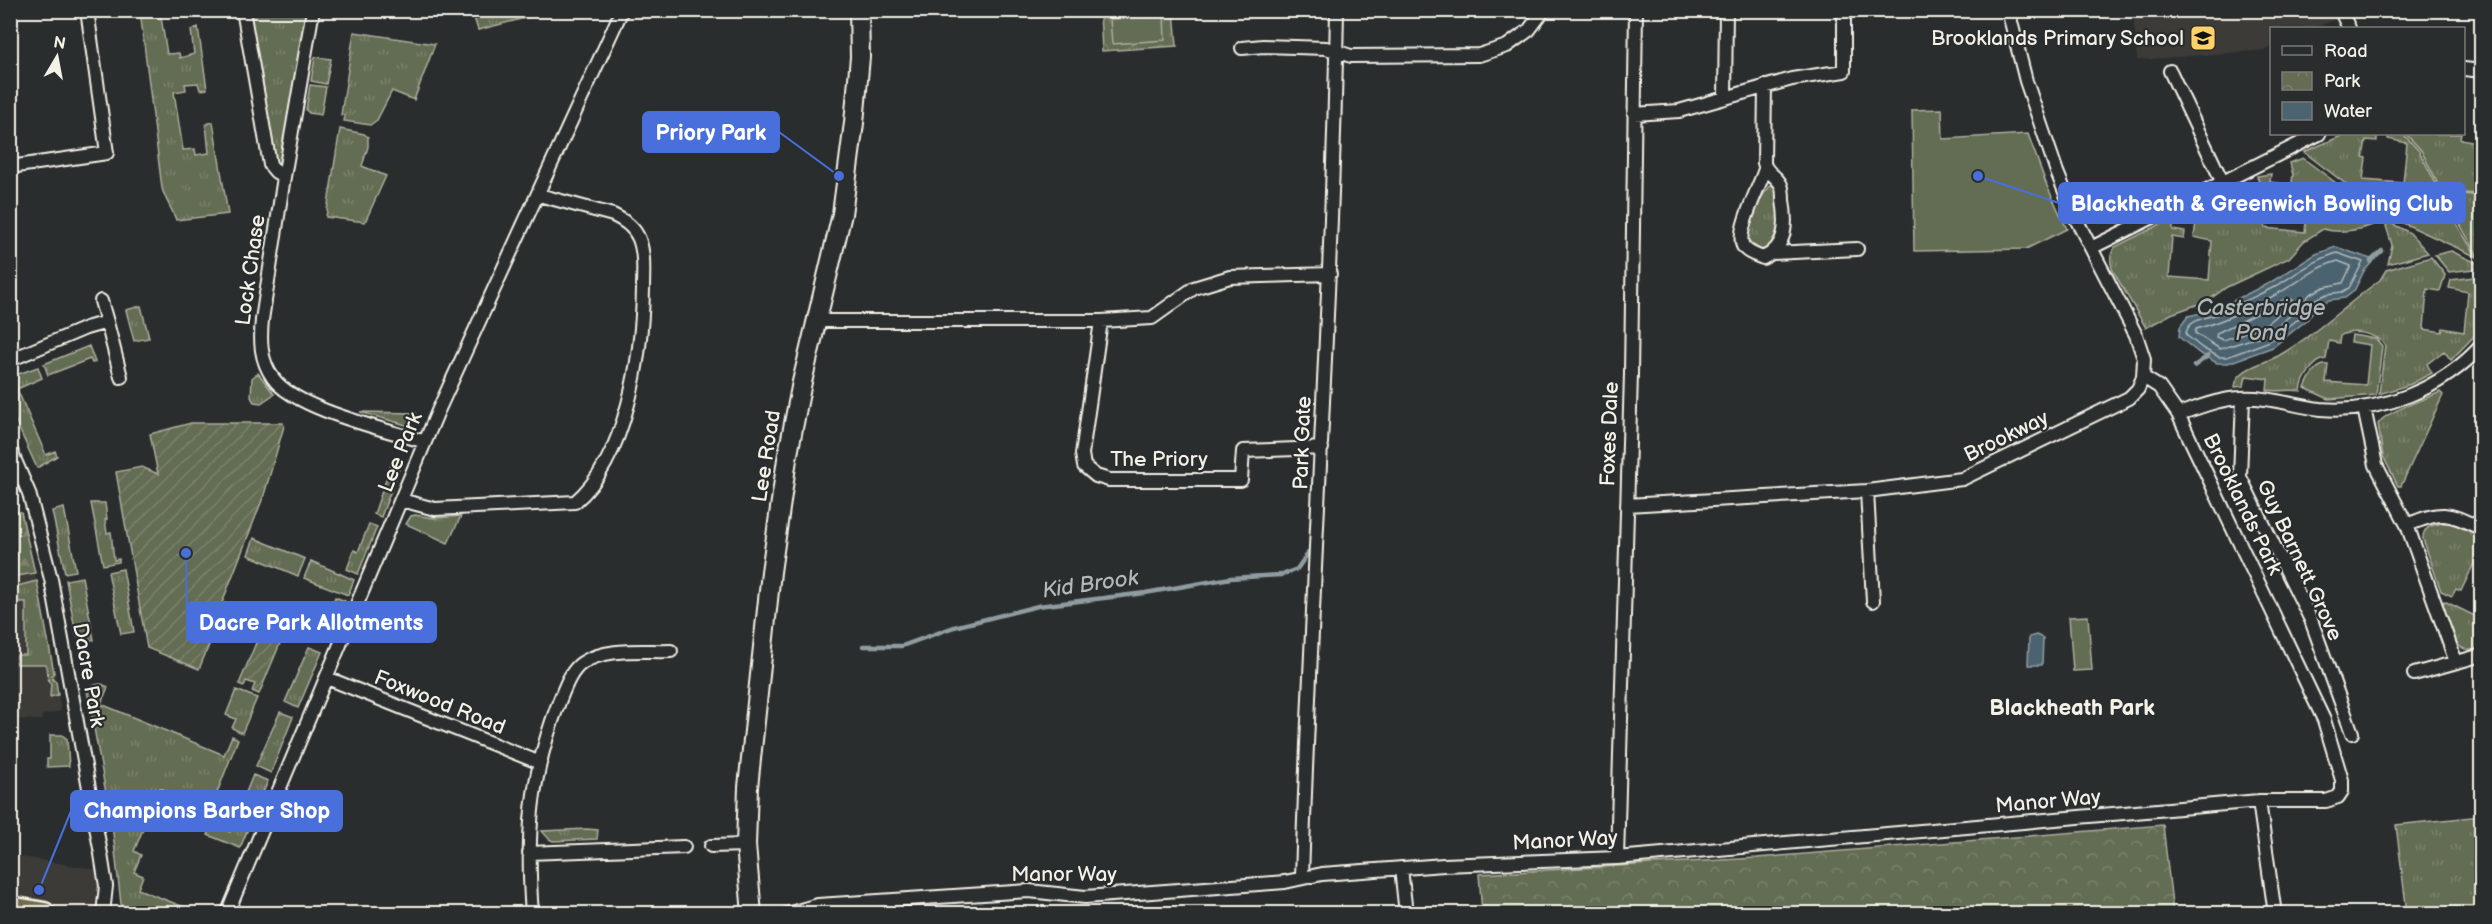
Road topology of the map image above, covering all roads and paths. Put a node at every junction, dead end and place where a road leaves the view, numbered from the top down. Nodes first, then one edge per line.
1 (87, 10) edge
2 (243, 10) edge
3 (313, 10) edge
4 (622, 10) edge
5 (859, 10) edge
6 (1337, 10) edge
7 (1544, 10) edge
8 (1636, 10) edge
9 (1726, 10) edge
10 (1844, 10) edge
11 (2008, 10) edge
12 (2340, 10) edge
13 (2348, 27) edge
14 (1242, 48) dead end
15 (1336, 51) junction
16 (2465, 69) edge
17 (2481, 70) edge
18 (2170, 71) dead end
19 (1766, 86) junction
20 (1725, 99) junction
21 (1634, 114) junction
22 (2317, 135) edge
23 (10, 167) edge
24 (1765, 169) junction
25 (284, 177) junction
26 (2222, 181) junction
27 (539, 195) junction
28 (2091, 248) junction
29 (1857, 249) dead end
30 (1773, 254) junction
31 (1330, 274) junction
32 (101, 301) dead end
33 (818, 321) junction
34 (1101, 321) junction
35 (107, 322) junction
36 (2481, 345) edge
37 (10, 360) edge
38 (121, 377) dead end
39 (2143, 377) junction
40 (2243, 398) junction
41 (2364, 408) junction
42 (2178, 414) junction
43 (425, 442) junction
44 (1322, 448) junction
45 (10, 449) edge
46 (1867, 491) junction
47 (402, 500) junction
48 (1627, 505) junction
49 (2407, 525) junction
50 (2481, 529) edge
51 (1873, 601) dead end
52 (671, 651) dead end
53 (2481, 655) edge
54 (2456, 662) junction
55 (2414, 674) dead end
56 (327, 678) junction
57 (2352, 733) dead end
58 (538, 762) junction
59 (2342, 791) joint
60 (2259, 801) junction
61 (746, 845) junction
62 (711, 846) dead end
63 (684, 847) dead end
64 (529, 853) junction
65 (1617, 858) junction
66 (1401, 868) junction
67 (1302, 878) junction
68 (10, 908) edge
69 (44, 914) edge
70 (103, 914) edge
71 (227, 914) edge
72 (532, 914) edge
73 (752, 914) edge
74 (787, 914) edge
75 (1406, 914) edge
76 (2275, 914) edge

1 - 23 street
2 - 25 street
3 - 25 street, Lock Chase
4 - 27 street, Lee Park
5 - 33 main road, Lee Road
6 - 15 street, Park Gate
7 - 15 street
8 - 21 street, Foxes Dale
9 - 20 street
10 - 19 street
11 - 28 street
12 - 13 street
14 - 15 street
15 - 31 street, Park Gate
16 - 17 street
18 - 26 street
19 - 20 street
19 - 24 street
20 - 21 street
21 - 48 street, Foxes Dale
22 - 26 street
24 - 30 street
24 - 30 street
25 - 43 street, Lock Chase
26 - 28 street
27 - 43 street, Lee Park
27 - 47 street
28 - 39 street
29 - 30 street
31 - 34 street
31 - 44 street, Park Gate
32 - 35 street
33 - 34 street
33 - 61 main road, Lee Road
34 - 44 street, The Priory
35 - 37 street
35 - 38 street
36 - 41 street
39 - 42 street, Brooklands Park
39 - 46 street, Brookway
40 - 41 street
40 - 42 street
40 - 57 street, Guy Barnett Grove
41 - 49 street
42 - 59 street, Brooklands Park
43 - 47 street, Lee Park
44 - 67 street, Park Gate
45 - 70 street, Dacre Park
46 - 48 street, Brookway
46 - 51 street
47 - 56 street, Lee Park
48 - 65 street, Foxes Dale
49 - 50 street
49 - 54 street
52 - 58 street
53 - 54 street
54 - 55 street
56 - 58 street, Foxwood Road
56 - 71 street, Lee Park
58 - 64 street
59 - 60 street, Manor Way
60 - 65 street, Manor Way
60 - 76 street
61 - 62 street
61 - 73 main road, Lee Road
63 - 64 street
64 - 72 street
65 - 66 street, Manor Way
66 - 67 street, Manor Way
66 - 75 street
67 - 74 street, Manor Way
68 - 69 highway

